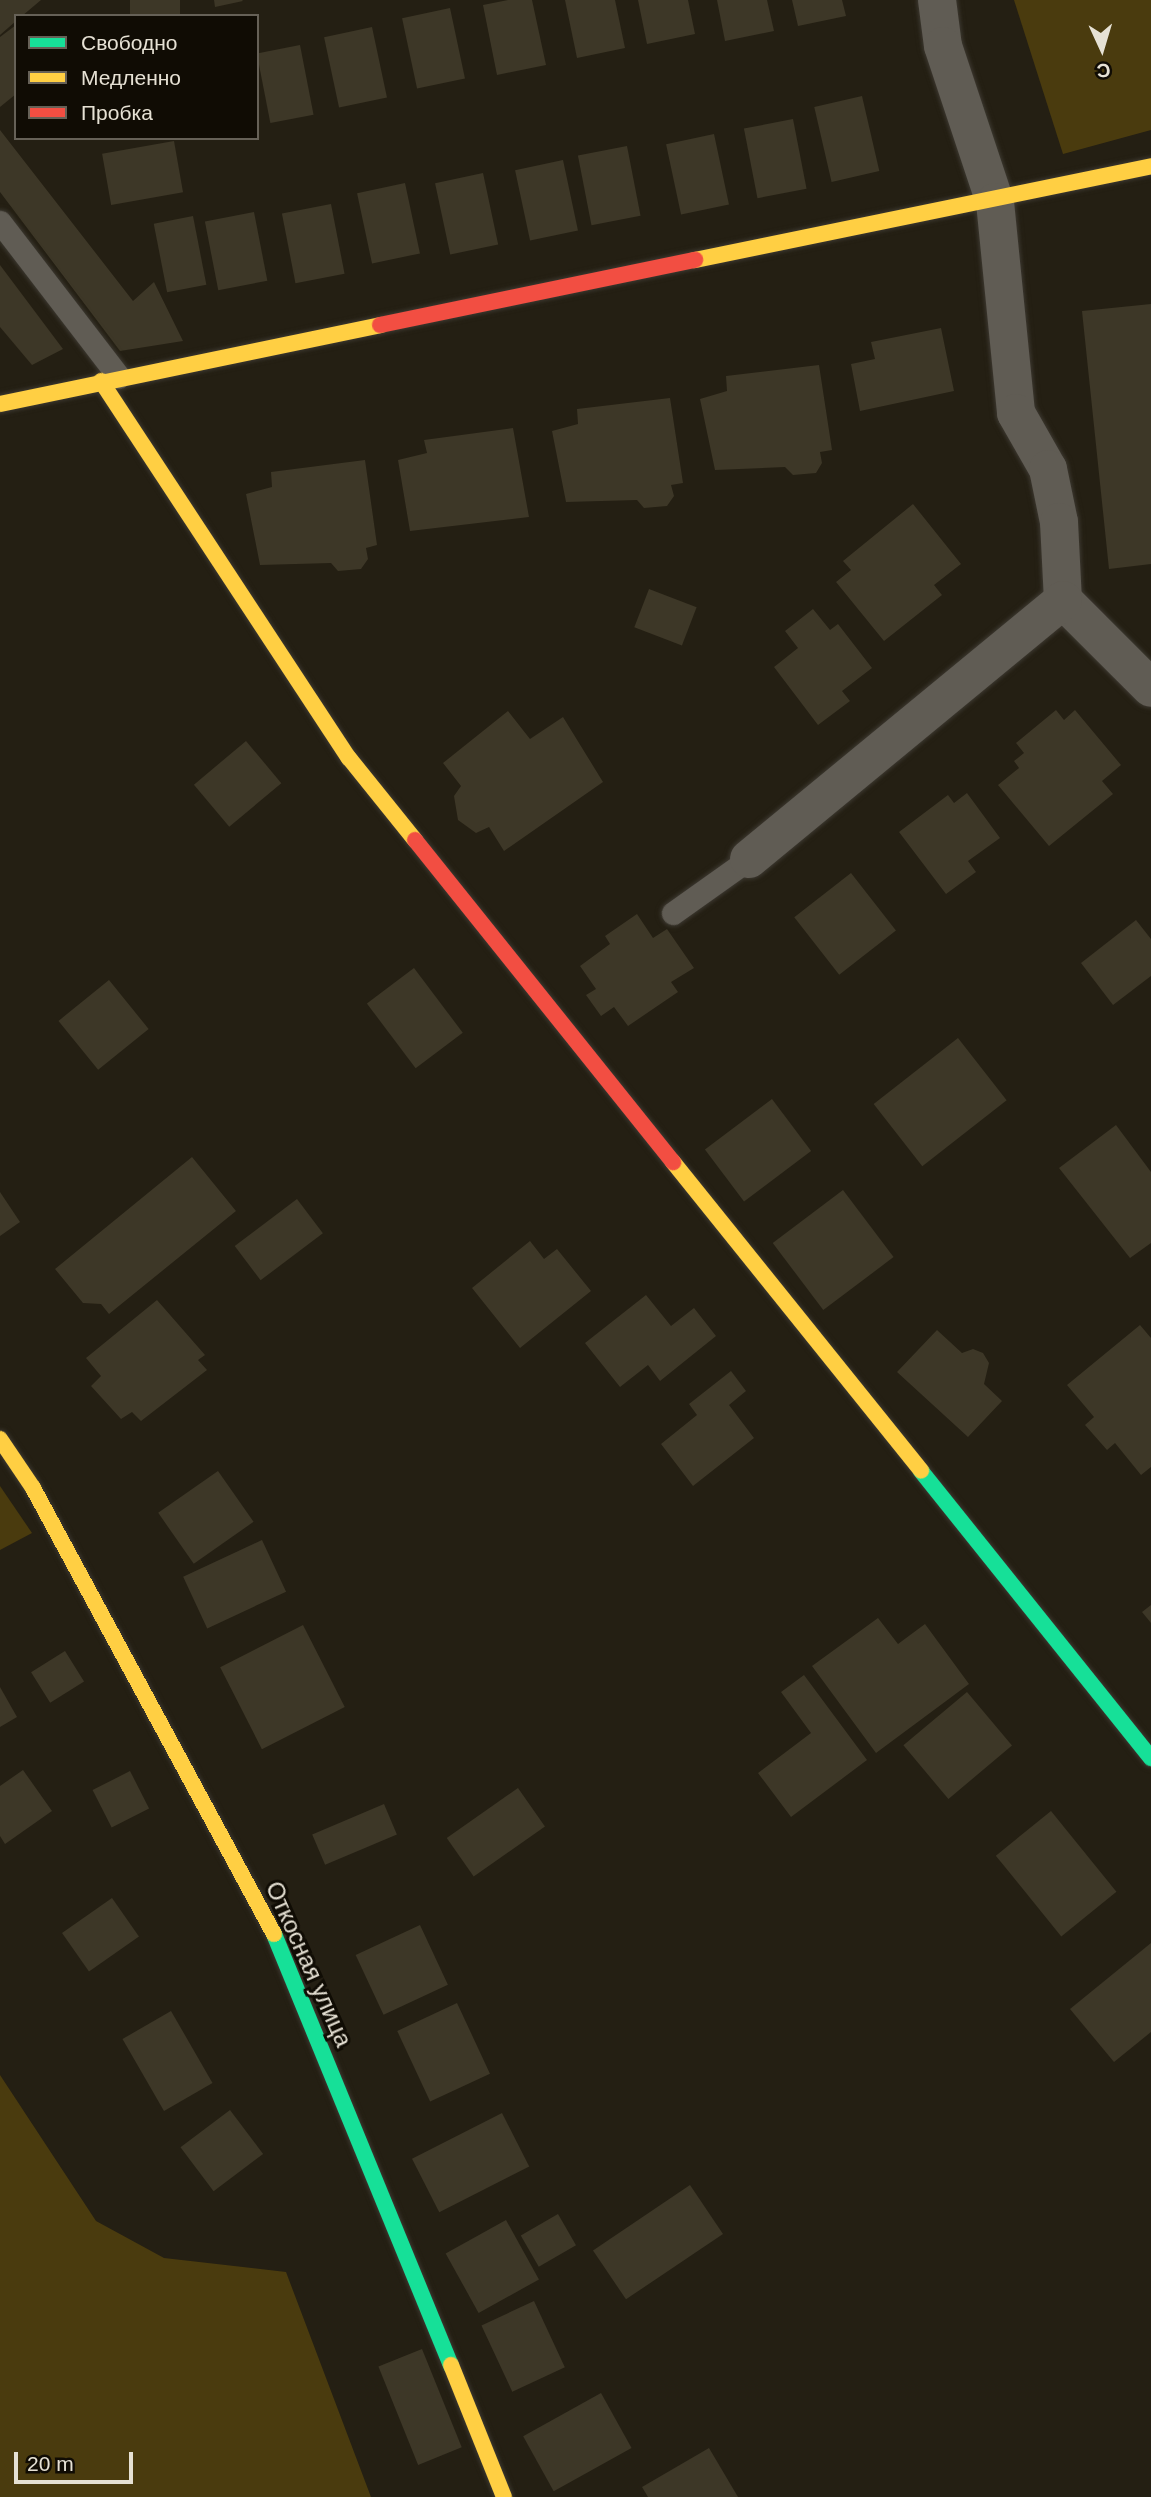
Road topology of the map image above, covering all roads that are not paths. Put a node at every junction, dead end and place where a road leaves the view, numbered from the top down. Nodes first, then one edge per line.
1 (937, 0) edge
2 (1151, 166) edge
3 (995, 202) junction
4 (0, 222) edge
5 (110, 379) junction
6 (3, 398) edge
7 (1063, 600) junction
8 (1151, 688) edge
9 (749, 859) joint
10 (673, 914) dead end
11 (0, 1439) edge
12 (1151, 1758) edge
13 (504, 2497) edge

1 - 3 street
2 - 3 street
3 - 5 street
3 - 7 street
4 - 5 lane
5 - 6 street
5 - 12 street
7 - 8 street
7 - 9 street
9 - 10 lane
11 - 13 street, Откосная улица

